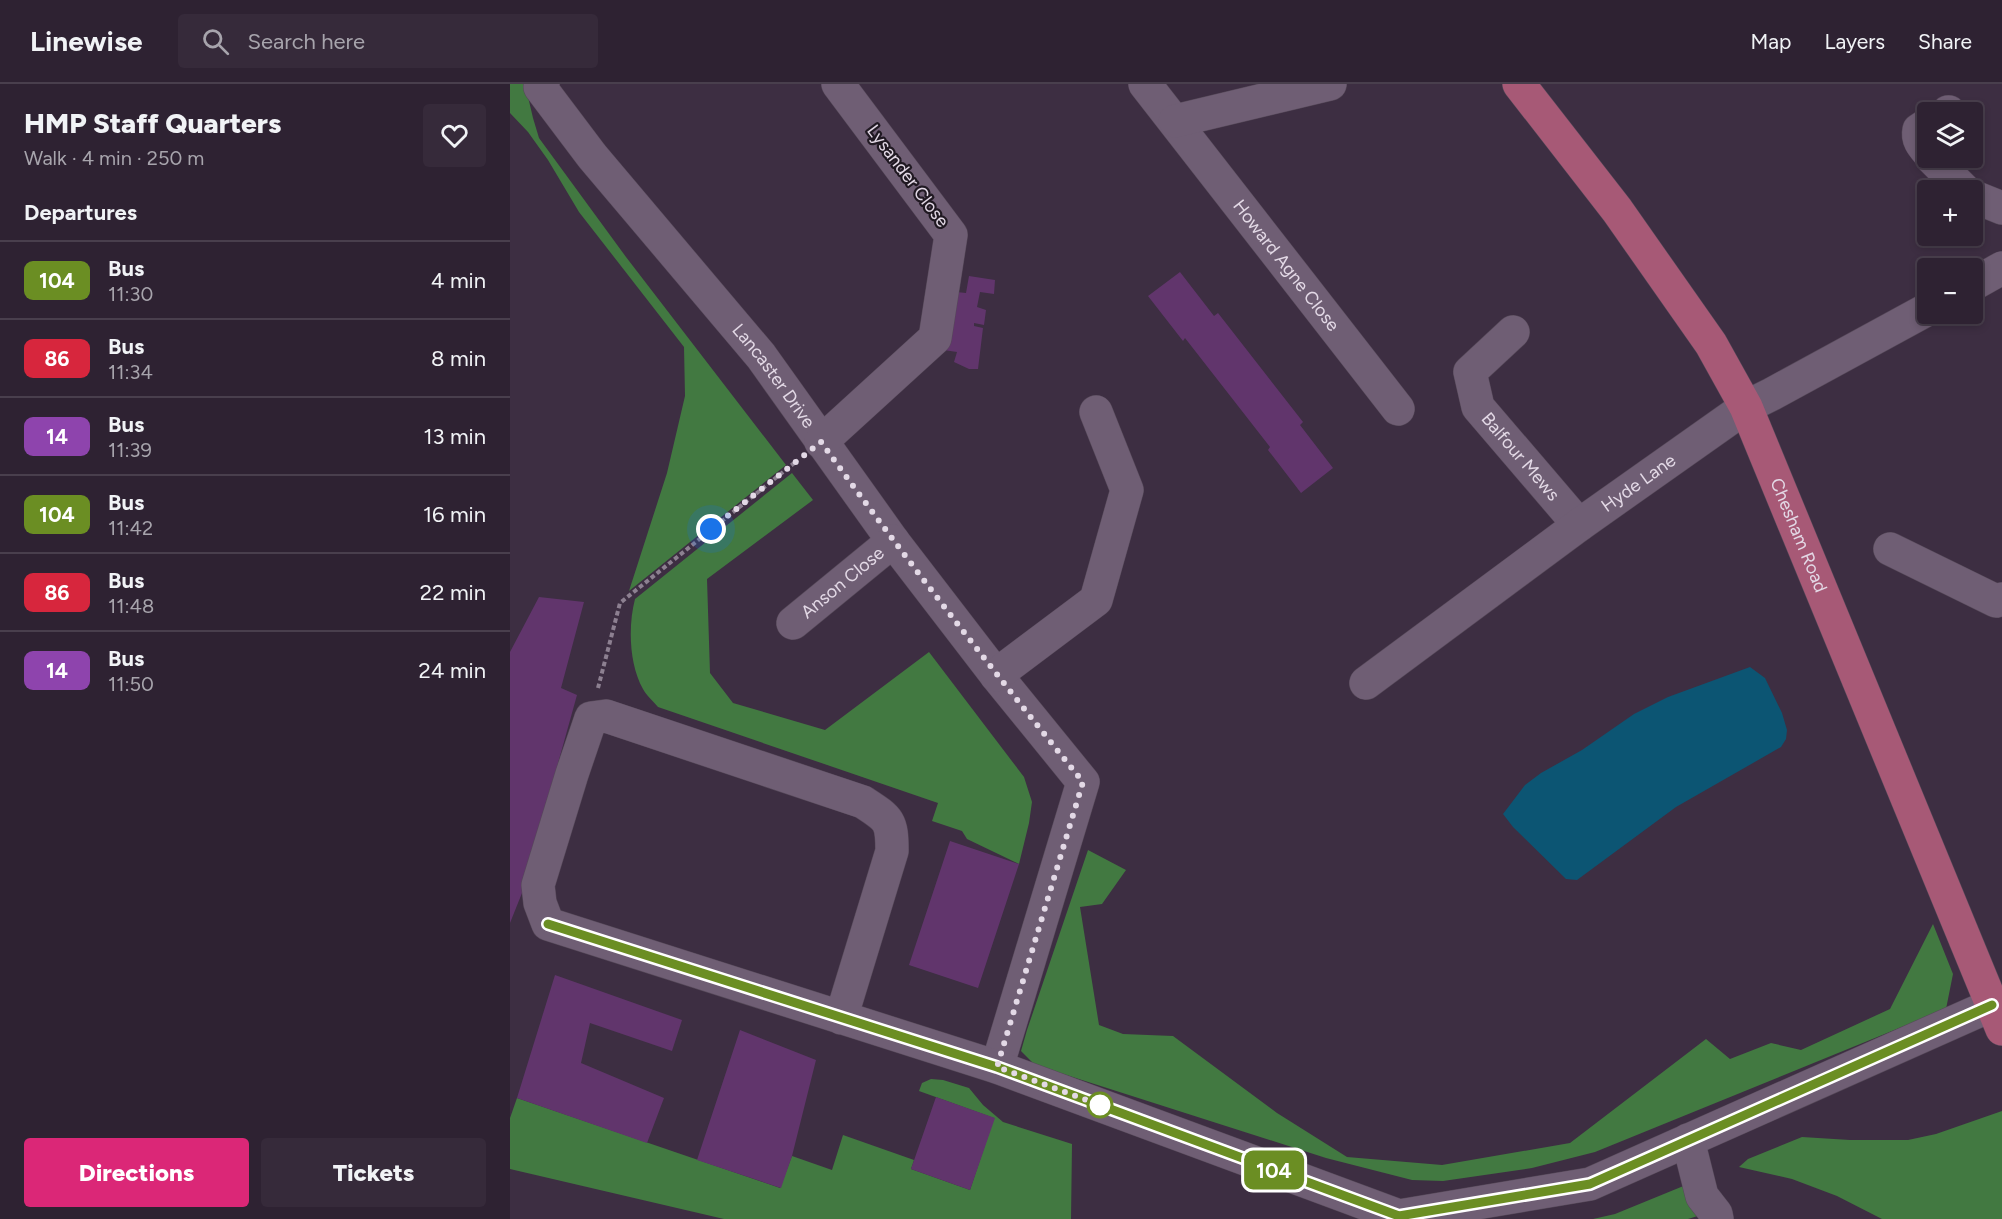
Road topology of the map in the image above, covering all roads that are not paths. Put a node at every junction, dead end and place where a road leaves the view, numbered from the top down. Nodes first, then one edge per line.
1 (543, 84) edge
2 (838, 84) edge
3 (1145, 84) edge
4 (1330, 84) edge
5 (1519, 84) edge
6 (1176, 121) junction
7 (1942, 168) edge
8 (1954, 180) edge
9 (1983, 200) edge
10 (2002, 208) edge
11 (1917, 315) edge
12 (1513, 332) dead end
13 (1746, 407) junction
14 (1398, 409) dead end
15 (1096, 412) dead end
16 (821, 442) junction
17 (1579, 525) junction
18 (893, 541) junction
19 (1890, 549) dead end
20 (2002, 599) edge
21 (794, 623) dead end
22 (996, 675) junction
23 (1366, 683) dead end
24 (1997, 1017) edge
25 (841, 1018) junction
26 (997, 1067) junction
27 (1688, 1140) junction
28 (1717, 1219) edge

1 - 16 street, Lancaster Drive
2 - 16 street, Lysander Close
3 - 6 street, Howard Agne Close
4 - 6 street
5 - 13 main road, Chesham Road
6 - 14 street, Howard Agne Close
7 - 8 street
9 - 10 street
11 - 13 street, Hyde Lane
12 - 17 street, Balfour Mews
13 - 17 street, Hyde Lane
13 - 24 main road, Chesham Road
15 - 22 street
16 - 18 street, Lancaster Drive
17 - 23 street, Hyde Lane
18 - 21 street, Anson Close
18 - 22 street, Lancaster Drive
19 - 20 street
22 - 26 street, Lancaster Drive
24 - 27 street
25 - 25 street
25 - 26 street
26 - 27 street
27 - 28 street

